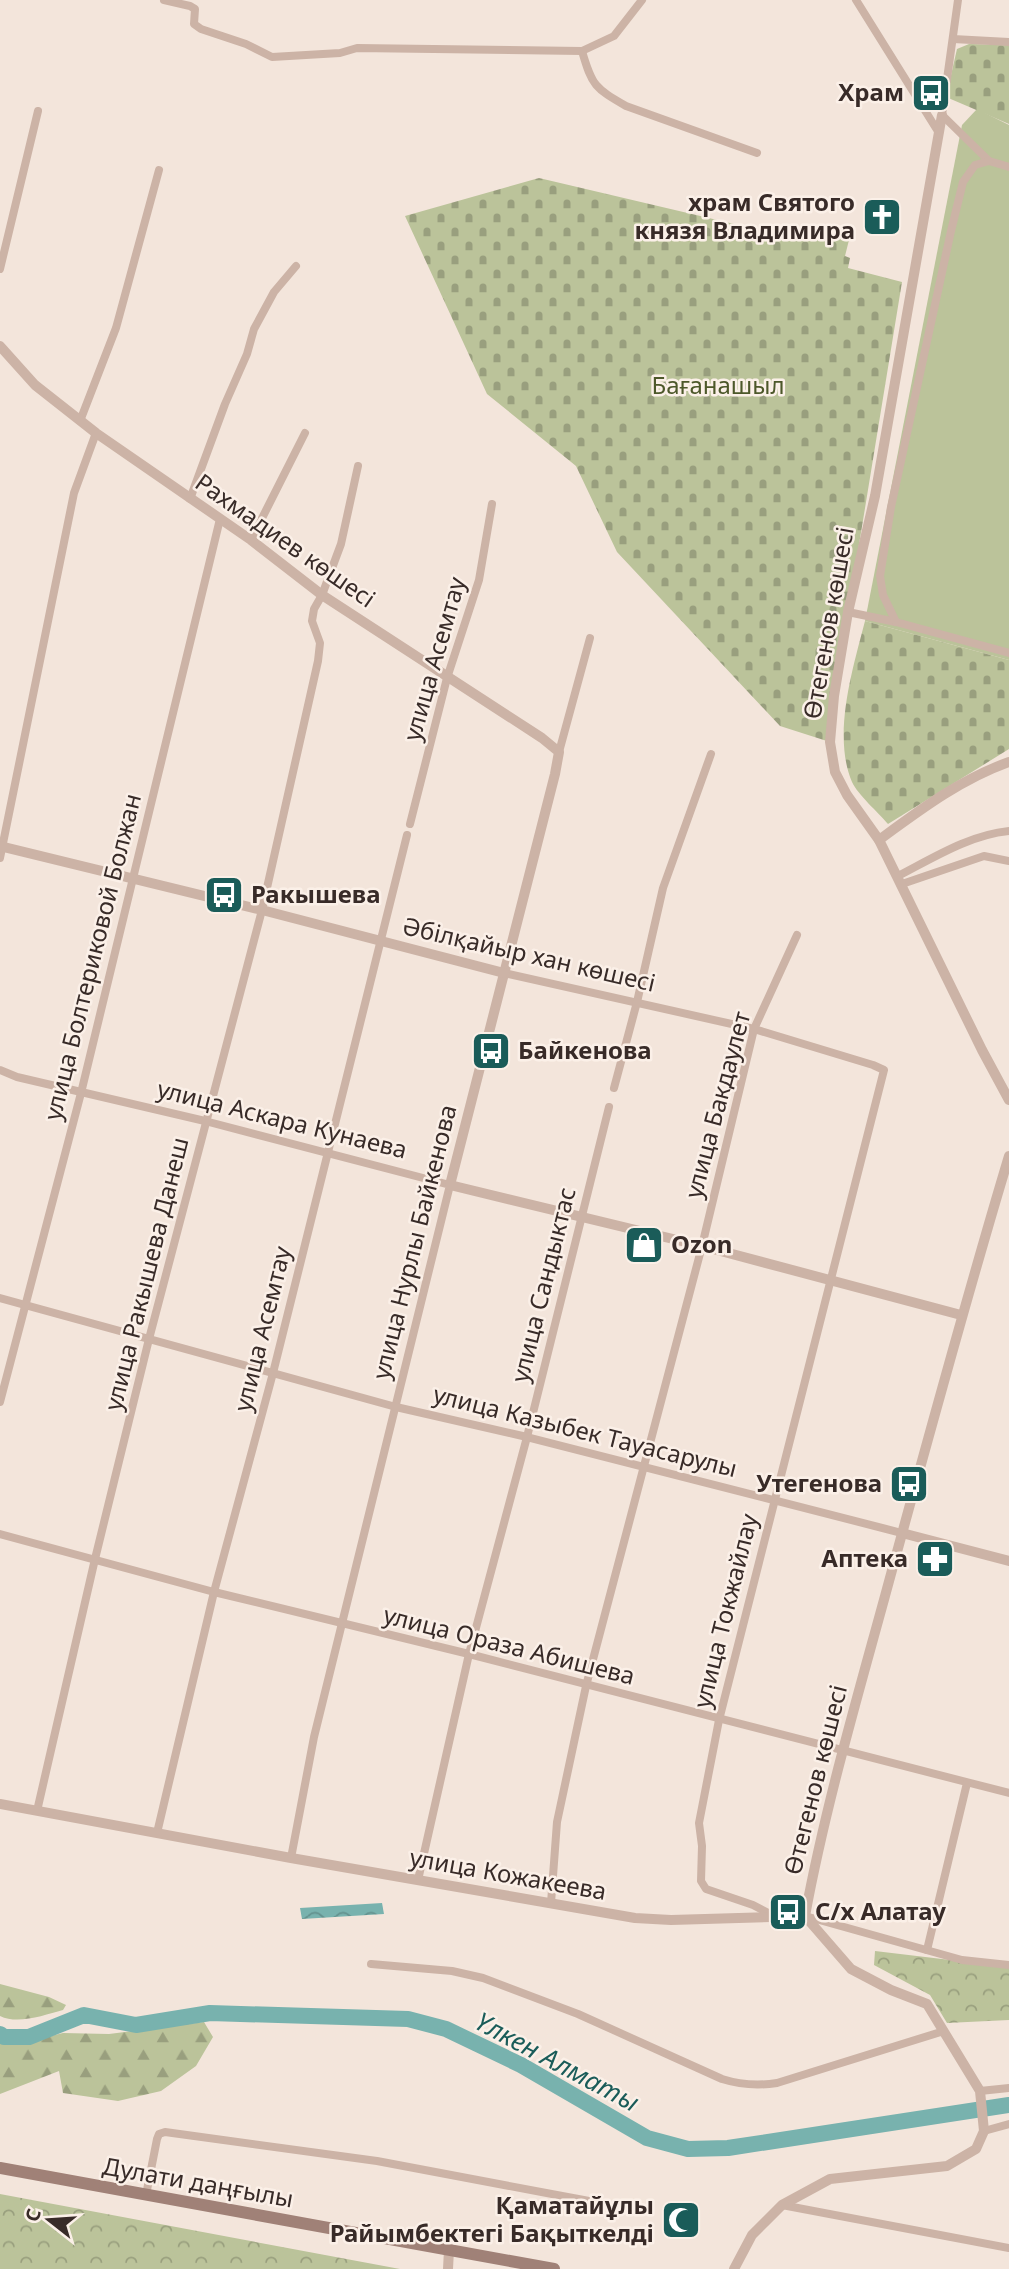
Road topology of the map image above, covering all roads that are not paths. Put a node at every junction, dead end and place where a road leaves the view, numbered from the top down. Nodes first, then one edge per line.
1 (164, 0) edge
2 (642, 0) edge
3 (856, 0) edge
4 (958, 0) edge
5 (953, 40) junction
6 (1009, 42) edge
7 (582, 51) junction
8 (38, 111) dead end
9 (942, 115) junction
10 (939, 133) junction
11 (757, 153) dead end
12 (989, 161) junction
13 (1009, 167) edge
14 (159, 170) dead end
15 (296, 266) dead end
16 (0, 269) edge
17 (0, 346) edge
18 (80, 421) junction
19 (96, 433) junction
20 (305, 433) dead end
21 (358, 466) dead end
22 (190, 499) junction
23 (492, 504) dead end
24 (220, 519) junction
25 (251, 540) junction
26 (322, 595) junction
27 (848, 612) junction
28 (896, 622) junction
29 (590, 638) dead end
30 (1009, 653) edge
31 (447, 678) junction
32 (559, 752) junction
33 (711, 754) dead end
34 (1009, 762) edge
35 (410, 824) dead end
36 (1009, 831) edge
37 (407, 835) dead end
38 (880, 840) junction
39 (1, 850) edge
40 (1009, 861) edge
41 (132, 878) junction
42 (900, 880) junction
43 (261, 910) junction
44 (797, 935) dead end
45 (379, 941) junction
46 (504, 973) junction
47 (637, 1002) junction
48 (754, 1029) junction
49 (0, 1070) edge
50 (884, 1070) joint
51 (614, 1088) dead end
52 (81, 1093) junction
53 (1009, 1100) edge
54 (609, 1107) dead end
55 (205, 1121) junction
56 (327, 1153) junction
57 (1009, 1156) edge
58 (450, 1185) junction
59 (581, 1216) junction
60 (702, 1246) junction
61 (830, 1279) junction
62 (0, 1298) edge
63 (24, 1304) junction
64 (961, 1315) junction
65 (149, 1339) junction
66 (272, 1373) junction
67 (0, 1402) edge
68 (396, 1407) junction
69 (527, 1437) junction
70 (643, 1466) junction
71 (774, 1500) junction
72 (902, 1533) junction
73 (0, 1534) edge
74 (95, 1559) junction
75 (1009, 1561) edge
76 (214, 1591) junction
77 (342, 1623) junction
78 (469, 1654) junction
79 (586, 1686) junction
80 (719, 1720) junction
81 (843, 1751) junction
82 (967, 1783) junction
83 (1009, 1793) edge
84 (0, 1804) edge
85 (37, 1811) junction
86 (158, 1833) junction
87 (291, 1858) junction
88 (418, 1880) junction
89 (551, 1903) junction
90 (774, 1916) junction
91 (806, 1916) junction
92 (927, 1950) junction
93 (371, 1964) dead end
94 (1009, 1965) edge
95 (944, 2031) junction
96 (1009, 2088) edge
97 (981, 2095) junction
98 (1009, 2124) edge
99 (984, 2125) junction
100 (0, 2168) edge
101 (146, 2195) junction
102 (589, 2202) dead end
103 (782, 2205) junction
104 (1009, 2248) edge
105 (449, 2250) junction
106 (448, 2269) edge
107 (554, 2269) edge
108 (734, 2269) edge

1 - 7 street
2 - 7 street
3 - 10 street
4 - 5 street
5 - 6 street
5 - 9 street
7 - 11 street
8 - 16 street
9 - 10 street, Өтегенов көшесі
9 - 12 street
10 - 27 street, Өтегенов көшесі
12 - 13 street
12 - 28 street
14 - 18 street
15 - 22 street
17 - 18 street, Рахмадиев көшесі
18 - 19 street, Рахмадиев көшесі
19 - 22 street, Рахмадиев көшесі
19 - 39 street
20 - 25 street
21 - 26 street, улица Ракышева Данеш
22 - 24 street, Рахмадиев көшесі
23 - 31 street, улица Асемтау
24 - 25 street, Рахмадиев көшесі
24 - 41 street, улица Болтериковой Болжан
25 - 26 street, Рахмадиев көшесі
26 - 31 street, Рахмадиев көшесі
26 - 43 street, улица Ракышева Данеш
27 - 28 street
27 - 38 street, Өтегенов көшесі
28 - 30 street
29 - 32 street, улица Нурлы Байкенова
31 - 32 street, Рахмадиев көшесі
31 - 35 street, улица Асемтау
32 - 46 street, улица Нурлы Байкенова
33 - 47 street
34 - 38 street
36 - 42 street
37 - 45 street, улица Асемтау
38 - 42 street, Өтегенов көшесі
39 - 41 street, Әбілқайыр хан көшесі
40 - 42 street
41 - 43 street, Әбілқайыр хан көшесі
41 - 52 street, улица Болтериковой Болжан
42 - 53 street, Өтегенов көшесі
43 - 45 street, Әбілқайыр хан көшесі
43 - 55 street, улица Ракышева Данеш
44 - 48 street, улица Бакдаулет
45 - 46 street, Әбілқайыр хан көшесі
45 - 56 street, улица Асемтау
46 - 47 street, Әбілқайыр хан көшесі
46 - 58 street, улица Нурлы Байкенова
47 - 48 street, Әбілқайыр хан көшесі
47 - 51 street
48 - 50 street, Әбілқайыр хан көшесі
48 - 60 street, улица Бакдаулет
49 - 52 street, улица Аскара Кунаева
50 - 61 street, улица Токжайлау
52 - 55 street, улица Аскара Кунаева
52 - 63 street, улица Болтериковой Болжан
54 - 59 street, улица Сандыктас
55 - 56 street, улица Аскара Кунаева
55 - 65 street, улица Ракышева Данеш
56 - 58 street, улица Аскара Кунаева
56 - 66 street, улица Асемтау
57 - 64 street, Өтегенов көшесі
58 - 59 street, улица Аскара Кунаева
58 - 68 street, улица Нурлы Байкенова
59 - 60 street, улица Аскара Кунаева
59 - 69 street, улица Сандыктас
60 - 61 street, улица Аскара Кунаева
60 - 70 street, улица Бакдаулет
61 - 64 street, улица Аскара Кунаева
61 - 71 street, улица Токжайлау
62 - 63 street, улица Казыбек Тауасарулы
63 - 65 street, улица Казыбек Тауасарулы
63 - 67 street, улица Болтериковой Болжан
64 - 72 street, Өтегенов көшесі
65 - 66 street, улица Казыбек Тауасарулы
65 - 74 street, улица Ракышева Данеш
66 - 68 street, улица Казыбек Тауасарулы
66 - 76 street, улица Асемтау
68 - 69 street, улица Казыбек Тауасарулы
68 - 77 street, улица Нурлы Байкенова
69 - 70 street, улица Казыбек Тауасарулы
69 - 78 street, улица Сандыктас
70 - 71 street, улица Казыбек Тауасарулы
70 - 79 street, улица Бакдаулет
71 - 72 street, улица Казыбек Тауасарулы
71 - 80 street, улица Токжайлау
72 - 75 street, улица Казыбек Тауасарулы
72 - 81 street, Өтегенов көшесі
73 - 74 street, улица Ораза Абишева
74 - 76 street, улица Ораза Абишева
74 - 85 street, улица Ракышева Данеш
76 - 77 street, улица Ораза Абишева
76 - 86 street, улица Асемтау
77 - 78 street, улица Ораза Абишева
77 - 87 street, улица Нурлы Байкенова
78 - 79 street, улица Ораза Абишева
78 - 88 street, улица Сандыктас
79 - 80 street, улица Ораза Абишева
79 - 89 street, улица Бакдаулет
80 - 81 street, улица Ораза Абишева
80 - 90 street, улица Токжайлау
81 - 82 street, улица Ораза Абишева
81 - 91 street, Өтегенов көшесі
82 - 83 street, улица Ораза Абишева
82 - 92 street
84 - 85 street, улица Кожакеева
85 - 86 street, улица Кожакеева
86 - 87 street, улица Кожакеева
87 - 88 street, улица Кожакеева
88 - 89 street, улица Кожакеева
89 - 90 street, улица Кожакеева
90 - 91 street, улица Кожакеева
91 - 92 street, улица Кожакеева
91 - 95 street
92 - 94 street, улица Кожакеева
93 - 95 street
95 - 97 street
96 - 97 street
97 - 99 street
98 - 99 street
99 - 103 street
100 - 101 main road, Дулати даңғылы
101 - 102 street
101 - 105 main road, Дулати даңғылы
103 - 104 street
103 - 108 street
105 - 106 street
105 - 107 main road, Дулати даңғылы

